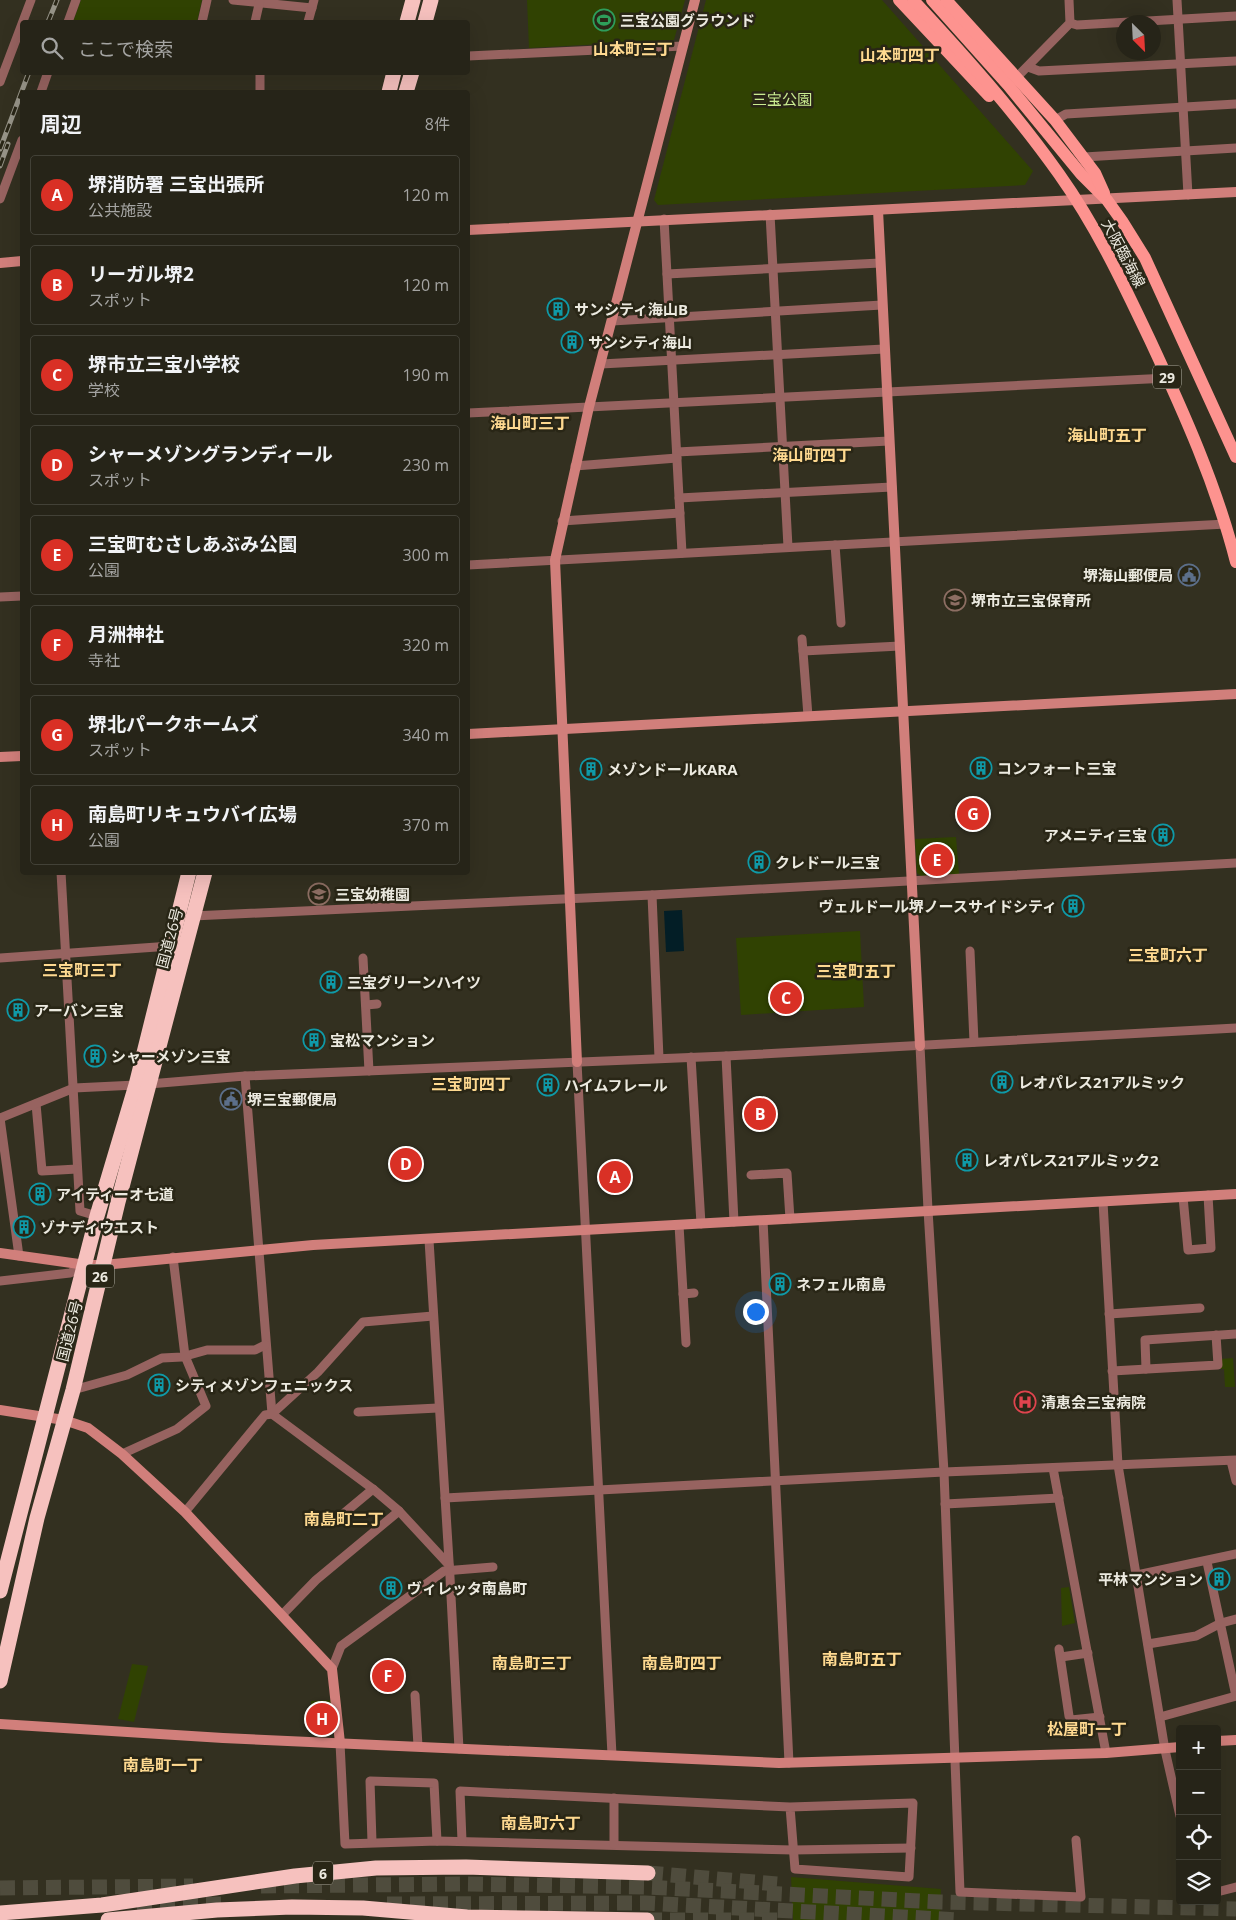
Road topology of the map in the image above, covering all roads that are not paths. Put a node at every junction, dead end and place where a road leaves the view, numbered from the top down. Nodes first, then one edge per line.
1 (31, 0) edge
2 (76, 0) edge
3 (207, 0) edge
4 (233, 0) edge
5 (413, 0) edge
6 (431, 0) edge
7 (695, 0) edge
8 (899, 0) edge
9 (913, 0) edge
10 (932, 0) edge
11 (946, 0) edge
12 (1069, 0) edge
13 (1178, 0) edge
14 (260, 1) edge
15 (313, 4) edge
16 (1236, 16) edge
17 (1178, 19) junction
18 (25, 20) edge
19 (69, 20) edge
20 (202, 20) edge
21 (255, 20) edge
22 (309, 20) edge
23 (408, 20) edge
24 (426, 20) edge
25 (1070, 23) junction
26 (19, 43) edge
27 (683, 46) junction
28 (470, 56) edge
29 (1236, 61) edge
30 (1180, 64) junction
31 (1028, 67) junction
32 (47, 75) edge
33 (260, 75) edge
34 (393, 75) edge
35 (411, 75) edge
36 (1016, 78) junction
37 (0, 82) edge
38 (42, 90) edge
39 (260, 90) edge
40 (389, 90) edge
41 (407, 90) edge
42 (1236, 104) edge
43 (1183, 107) junction
44 (1055, 120) junction
45 (20, 145) edge
46 (1236, 148) edge
47 (1185, 150) junction
48 (1084, 157) junction
49 (1047, 158) junction
50 (1236, 192) edge
51 (1188, 195) junction
52 (0, 199) edge
53 (1107, 200) junction
54 (1076, 201) junction
55 (878, 210) junction
56 (770, 214) junction
57 (664, 219) junction
58 (639, 220) junction
59 (470, 230) edge
60 (20, 262) edge
61 (0, 263) edge
62 (880, 263) junction
63 (773, 269) junction
64 (667, 274) junction
65 (882, 305) junction
66 (775, 311) junction
67 (669, 318) junction
68 (612, 321) junction
69 (884, 349) junction
70 (778, 355) junction
71 (672, 360) junction
72 (601, 364) junction
73 (1168, 378) junction
74 (886, 393) junction
75 (780, 398) junction
76 (674, 403) junction
77 (589, 407) junction
78 (470, 413) edge
79 (889, 441) junction
80 (783, 446) junction
81 (677, 455) junction
82 (1236, 458) edge
83 (575, 466) junction
84 (892, 487) junction
85 (785, 494) junction
86 (679, 498) junction
87 (680, 513) junction
88 (562, 521) junction
89 (1226, 524) junction
90 (895, 542) junction
91 (835, 545) junction
92 (788, 547) junction
93 (682, 553) junction
94 (555, 560) junction
95 (1236, 562) edge
96 (470, 564) edge
97 (20, 596) edge
98 (0, 597) edge
99 (841, 623) dead end
100 (802, 639) dead end
101 (900, 646) junction
102 (803, 651) junction
103 (1236, 694) edge
104 (903, 710) junction
105 (808, 716) junction
106 (561, 730) junction
107 (470, 734) edge
108 (20, 756) edge
109 (0, 757) edge
110 (1236, 863) edge
111 (61, 875) edge
112 (188, 875) edge
113 (205, 875) edge
114 (912, 880) junction
115 (652, 895) junction
116 (570, 897) junction
117 (193, 916) junction
118 (172, 946) junction
119 (970, 950) dead end
120 (67, 955) junction
121 (0, 958) edge
122 (363, 958) dead end
123 (376, 1004) dead end
124 (366, 1005) junction
125 (1236, 1028) edge
126 (974, 1042) junction
127 (920, 1046) junction
128 (726, 1056) junction
129 (691, 1057) junction
130 (659, 1058) junction
131 (577, 1062) junction
132 (369, 1071) junction
133 (245, 1076) junction
134 (142, 1084) junction
135 (74, 1088) junction
136 (36, 1104) junction
137 (0, 1118) edge
138 (77, 1170) junction
139 (751, 1175) dead end
140 (1236, 1194) edge
141 (1208, 1195) junction
142 (1183, 1197) junction
143 (1103, 1202) junction
144 (928, 1210) junction
145 (97, 1216) junction
146 (790, 1218) junction
147 (762, 1220) junction
148 (734, 1222) junction
149 (701, 1224) junction
150 (679, 1225) junction
151 (586, 1230) junction
152 (429, 1240) junction
153 (258, 1249) junction
154 (0, 1253) edge
155 (19, 1256) junction
156 (173, 1257) junction
157 (103, 1264) junction
158 (86, 1265) junction
159 (0, 1282) edge
160 (694, 1293) dead end
161 (683, 1294) junction
162 (1200, 1308) dead end
163 (1109, 1314) junction
164 (433, 1316) junction
165 (1236, 1334) edge
166 (1216, 1335) junction
167 (686, 1343) dead end
168 (265, 1345) junction
169 (185, 1356) junction
170 (1146, 1369) junction
171 (1112, 1371) junction
172 (73, 1390) junction
173 (438, 1408) junction
174 (0, 1410) edge
175 (358, 1412) dead end
176 (272, 1414) junction
177 (46, 1417) junction
178 (64, 1420) junction
179 (122, 1454) junction
180 (1234, 1460) edge
181 (1118, 1465) junction
182 (1053, 1468) junction
183 (944, 1472) junction
184 (1236, 1481) edge
185 (776, 1482) junction
186 (373, 1489) junction
187 (597, 1489) junction
188 (444, 1498) junction
189 (1059, 1498) junction
190 (945, 1504) junction
191 (399, 1511) junction
192 (185, 1512) junction
193 (336, 1519) dead end
194 (1236, 1554) edge
195 (1207, 1562) junction
196 (449, 1567) junction
197 (493, 1567) dead end
198 (1137, 1575) junction
199 (0, 1591) edge
200 (282, 1615) junction
201 (1236, 1619) edge
202 (1221, 1623) junction
203 (1148, 1644) junction
204 (1088, 1653) junction
205 (332, 1669) junction
206 (0, 1681) edge
207 (415, 1695) dead end
208 (1236, 1696) edge
209 (1100, 1717) junction
210 (1160, 1717) junction
211 (0, 1724) edge
212 (1236, 1740) edge
213 (1221, 1741) edge
214 (340, 1742) junction
215 (418, 1746) junction
216 (459, 1749) junction
217 (1176, 1749) edge
218 (1165, 1750) junction
219 (1106, 1754) junction
220 (612, 1755) junction
221 (954, 1758) junction
222 (789, 1763) junction
223 (614, 1798) junction
224 (790, 1807) junction
225 (1180, 1815) edge
226 (1076, 1840) dead end
227 (437, 1841) junction
228 (372, 1842) junction
229 (462, 1842) junction
230 (614, 1844) junction
231 (911, 1848) junction
232 (793, 1850) junction
233 (648, 1873) tunnel mouth
234 (1236, 1887) edge
235 (1221, 1891) edge
236 (0, 1913) edge
237 (108, 1920) edge
238 (647, 1920) edge

1 - 18 street
2 - 19 street
3 - 20 street
4 - 14 street
5 - 23 highway
6 - 24 highway
7 - 27 street
8 - 49 main road, 29
9 - 49 main road, 大阪臨海線 / 29
10 - 53 main road, 大阪臨海線 / 29
11 - 36 main road, 29
12 - 25 street
13 - 17 street
14 - 15 street
14 - 21 street
15 - 22 street
16 - 17 street
17 - 25 street
17 - 30 street
25 - 31 street
26 - 37 street
27 - 28 street
27 - 58 street
29 - 30 street
30 - 31 street
30 - 43 street
31 - 36 street
32 - 38 street
33 - 39 street
34 - 40 highway
35 - 41 highway
36 - 44 main road, 29
42 - 43 street
43 - 44 street
43 - 47 street
44 - 48 main road, 29
45 - 52 street
46 - 47 street
47 - 48 street
47 - 51 street
48 - 53 main road, 29
49 - 54 main road, 大阪臨海線 / 29
50 - 51 street
51 - 53 street
53 - 54 street
53 - 82 main road, 大阪臨海線 / 29
54 - 55 street
54 - 73 main road, 大阪臨海線 / 29
55 - 56 street
55 - 62 street
56 - 57 street
56 - 63 street
57 - 58 street
57 - 64 street
58 - 59 street
58 - 68 street
60 - 61 street
62 - 63 street
62 - 65 street
63 - 64 street
63 - 66 street
64 - 67 street
65 - 66 street
65 - 69 street
66 - 67 street
66 - 70 street
67 - 68 street
67 - 71 street
68 - 72 street
69 - 70 street
69 - 74 street
70 - 71 street
70 - 75 street
71 - 72 street
71 - 76 street
72 - 77 street
73 - 74 street
73 - 89 main road, 大阪臨海線 / 29
74 - 75 street
74 - 79 street
75 - 76 street
75 - 80 street
76 - 77 street
76 - 81 street
77 - 78 street
77 - 83 street
79 - 80 street
79 - 84 street
80 - 81 street
80 - 85 street
81 - 83 street
81 - 86 street
83 - 88 street
84 - 85 street
84 - 90 street
85 - 86 street
85 - 92 street
86 - 87 street
87 - 88 street
87 - 93 street
88 - 94 street
89 - 90 street
89 - 95 main road, 大阪臨海線 / 29
90 - 91 street
90 - 101 street
91 - 92 street
91 - 99 street
92 - 93 street
93 - 94 street
94 - 96 street
94 - 106 street
97 - 98 street
100 - 102 street
101 - 102 street
101 - 104 street
102 - 105 street
103 - 104 street
104 - 105 street
104 - 114 street
105 - 106 street
106 - 107 street
106 - 116 street
108 - 109 street
110 - 114 street
111 - 120 street
112 - 118 highway, 国道26号 / 26
113 - 117 highway, 国道26号 / 26
114 - 115 street
114 - 127 street
115 - 116 street
115 - 130 street
116 - 117 street
116 - 131 street
117 - 134 highway, 国道26号 / 26
118 - 120 street
118 - 134 highway, 国道26号 / 26
119 - 126 street
120 - 121 street
120 - 135 street
122 - 124 street
123 - 124 street
124 - 132 street
125 - 126 street
126 - 127 street
127 - 128 street
127 - 144 street
128 - 129 street
128 - 148 street
129 - 130 street
129 - 149 street
130 - 131 street
131 - 132 street
131 - 151 street
132 - 133 street
133 - 134 street
133 - 153 street
134 - 135 street
134 - 145 highway, 国道26号 / 26
134 - 157 highway, 国道26号 / 26
135 - 136 street
135 - 138 street
136 - 137 street
136 - 138 street
137 - 155 street
138 - 145 street
139 - 146 street
140 - 141 street
141 - 142 street
141 - 142 street
142 - 143 street
143 - 144 street
143 - 163 street
144 - 146 street
144 - 183 street
145 - 158 highway, 国道26号 / 26
146 - 147 street
147 - 148 street
147 - 185 street
148 - 149 street
149 - 150 street
150 - 151 street
150 - 161 street
151 - 152 street
151 - 187 street
152 - 153 street
152 - 164 street
153 - 156 street
153 - 168 street
154 - 155 street
155 - 158 street
156 - 157 street
156 - 169 street
157 - 158 street
157 - 172 highway, 国道26号 / 26
158 - 159 street
158 - 177 highway, 国道26号 / 26
160 - 161 street
161 - 167 street
162 - 163 street
163 - 171 street
164 - 173 street
164 - 176 street
165 - 166 street
166 - 170 street
166 - 170 street
168 - 169 street
168 - 176 street
169 - 172 street
169 - 179 street
170 - 171 street
171 - 181 street
172 - 178 highway, 国道26号 / 26
173 - 175 street
173 - 188 street
174 - 177 street
176 - 186 street
176 - 192 street
177 - 178 street
177 - 199 highway, 国道26号 / 26
178 - 179 street
178 - 206 highway, 国道26号 / 26
179 - 192 street
180 - 181 street
180 - 184 street
181 - 182 street
181 - 198 street
182 - 183 street
182 - 189 street
183 - 185 street
183 - 190 street
185 - 187 street
185 - 222 street
186 - 191 street
186 - 193 street
187 - 188 street
187 - 220 street
188 - 196 street
189 - 190 street
189 - 204 street
190 - 221 street
191 - 196 street
191 - 200 street
192 - 200 street
194 - 195 street
195 - 198 street
195 - 202 street
196 - 197 street
196 - 205 street
196 - 216 street
198 - 203 street
200 - 205 street
201 - 202 street
202 - 203 street
202 - 208 street
203 - 210 street
204 - 209 street
204 - 209 street
205 - 214 street
207 - 215 street
208 - 210 street
209 - 219 street
210 - 218 street
211 - 214 street
212 - 213 street
214 - 215 street
214 - 228 street
215 - 216 street
216 - 220 street
217 - 218 street
218 - 219 street
218 - 225 street
219 - 221 street
220 - 222 street
221 - 222 street
221 - 226 street
223 - 224 street
223 - 229 street
223 - 230 street
224 - 231 street
224 - 232 street
227 - 228 street
227 - 228 street
227 - 229 street
229 - 230 street
230 - 232 street
231 - 232 street
231 - 232 street
233 - 236 highway, 6
234 - 235 street
237 - 238 highway

